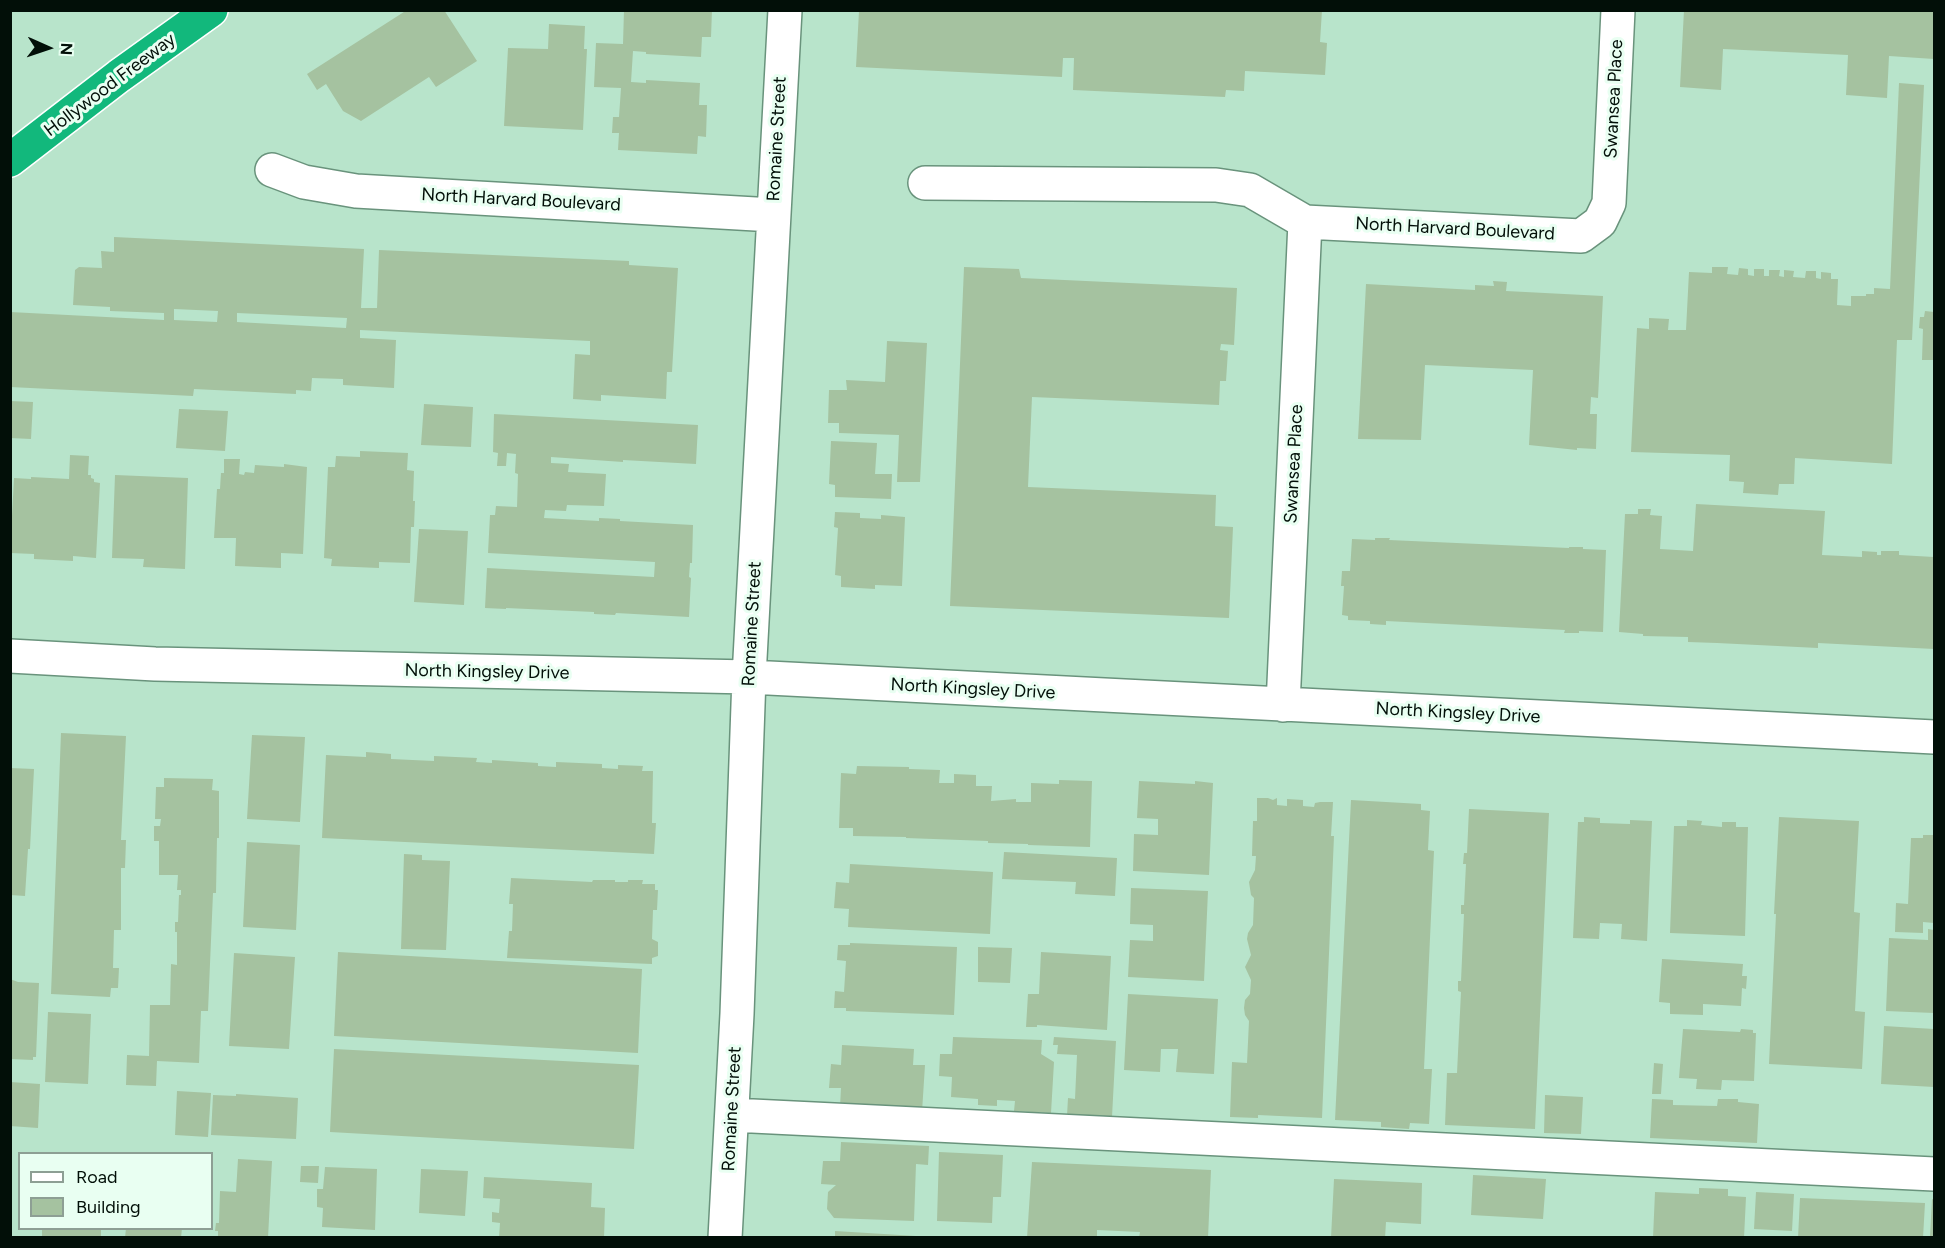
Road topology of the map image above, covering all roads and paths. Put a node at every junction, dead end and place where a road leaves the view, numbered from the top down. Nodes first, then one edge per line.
1 (211, 10) edge
2 (785, 10) edge
3 (1618, 10) edge
4 (10, 160) edge
5 (272, 170) dead end
6 (925, 183) dead end
7 (773, 215) junction
8 (1305, 222) junction
9 (1600, 222) joint
10 (10, 656) edge
11 (749, 677) junction
12 (1283, 705) junction
13 (1935, 737) edge
14 (732, 1116) junction
15 (1935, 1174) edge
16 (725, 1238) edge

1 - 4 highway, Hollywood Freeway
2 - 7 street, Romaine Street
3 - 9 street, Swansea Place
5 - 7 street, North Harvard Boulevard
6 - 8 street
7 - 11 street, Romaine Street
8 - 9 street, North Harvard Boulevard
8 - 12 street, Swansea Place
10 - 11 street, North Kingsley Drive
11 - 12 street, North Kingsley Drive
11 - 14 street, Romaine Street
12 - 13 street, North Kingsley Drive
14 - 15 street
14 - 16 street, Romaine Street

